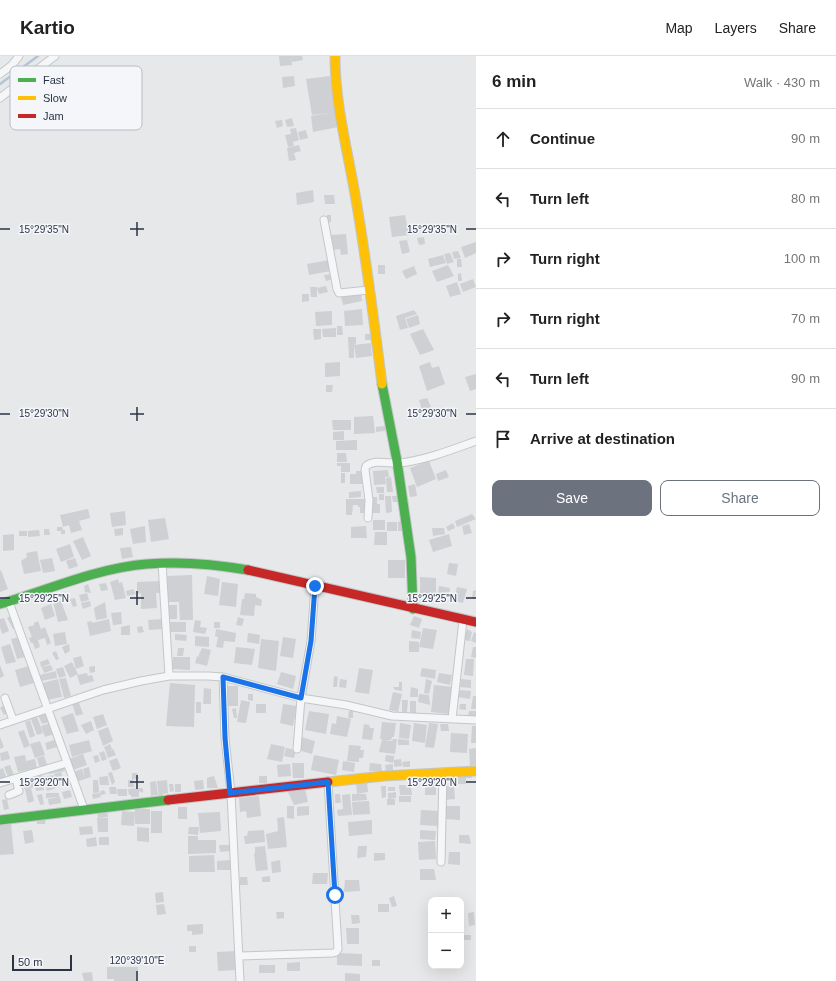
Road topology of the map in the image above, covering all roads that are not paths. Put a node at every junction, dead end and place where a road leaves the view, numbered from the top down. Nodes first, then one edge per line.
1 (19, 56) edge
2 (55, 56) edge
3 (335, 56) edge
4 (10, 66) edge
5 (11, 66) edge
6 (42, 66) edge
7 (0, 74) edge
8 (10, 90) edge
9 (0, 98) edge
10 (324, 220) dead end
11 (369, 290) junction
12 (476, 441) edge
13 (397, 463) junction
14 (368, 518) dead end
15 (162, 563) junction
16 (315, 586) junction
17 (5, 603) edge
18 (413, 609) junction
19 (463, 620) junction
20 (476, 622) edge
21 (168, 676) junction
22 (223, 677) junction
23 (5, 698) dead end
24 (301, 698) junction
25 (48, 708) junction
26 (452, 719) junction
27 (13, 720) junction
28 (476, 720) edge
29 (0, 725) edge
30 (297, 749) dead end
31 (67, 763) junction
32 (476, 771) edge
33 (443, 772) junction
34 (16, 779) junction
35 (328, 782) junction
36 (0, 784) edge
37 (230, 793) junction
38 (9, 795) dead end
39 (84, 809) junction
40 (0, 820) edge
41 (441, 862) dead end
42 (239, 956) junction
43 (240, 981) edge

1 - 5 street
2 - 6 street
3 - 11 main road
4 - 7 street
8 - 9 street
10 - 11 street
11 - 13 main road
12 - 13 street
13 - 14 street
13 - 18 main road
15 - 16 main road
15 - 17 main road
15 - 21 street
16 - 18 main road
16 - 24 street
17 - 25 street
18 - 19 main road
19 - 20 main road
19 - 26 street
21 - 22 street
21 - 25 street
22 - 24 street
22 - 37 street
23 - 27 street
24 - 26 street
24 - 30 street
25 - 27 street
25 - 31 street
26 - 28 street
27 - 29 street
31 - 34 street
31 - 39 street
32 - 33 main road
33 - 35 main road
33 - 41 street
34 - 36 street
34 - 38 street
35 - 37 main road
35 - 42 street
37 - 39 main road
37 - 42 street
39 - 40 main road
42 - 43 street

